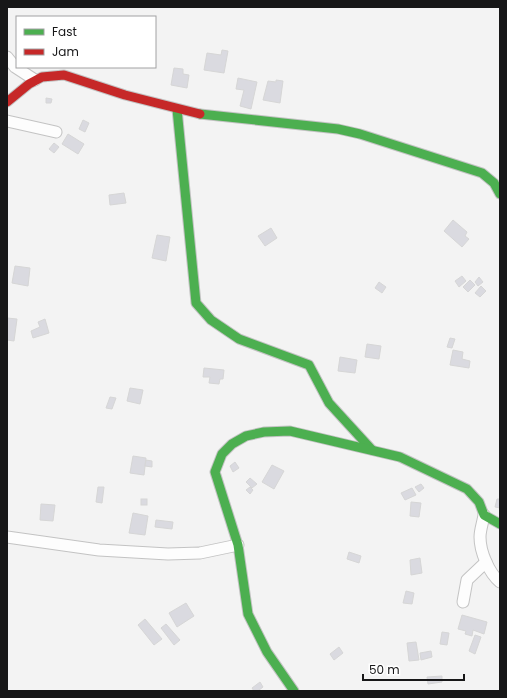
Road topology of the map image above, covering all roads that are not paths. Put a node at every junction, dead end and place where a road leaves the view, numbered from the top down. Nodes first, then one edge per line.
1 (7, 57) edge
2 (16, 68) edge
3 (17, 68) edge
4 (35, 80) junction
5 (7, 102) edge
6 (177, 109) junction
7 (7, 121) edge
8 (56, 132) dead end
9 (500, 194) edge
10 (372, 450) junction
11 (484, 515) junction
12 (500, 524) edge
13 (7, 537) edge
14 (238, 545) junction
15 (486, 562) junction
16 (500, 582) edge
17 (463, 602) dead end
18 (294, 691) edge

1 - 2 street
3 - 4 street
4 - 5 street
4 - 6 street
6 - 9 street
6 - 10 street
7 - 8 street
10 - 11 street
10 - 14 street
11 - 12 street
11 - 15 street
13 - 14 street
14 - 18 street
15 - 16 street
15 - 17 street

